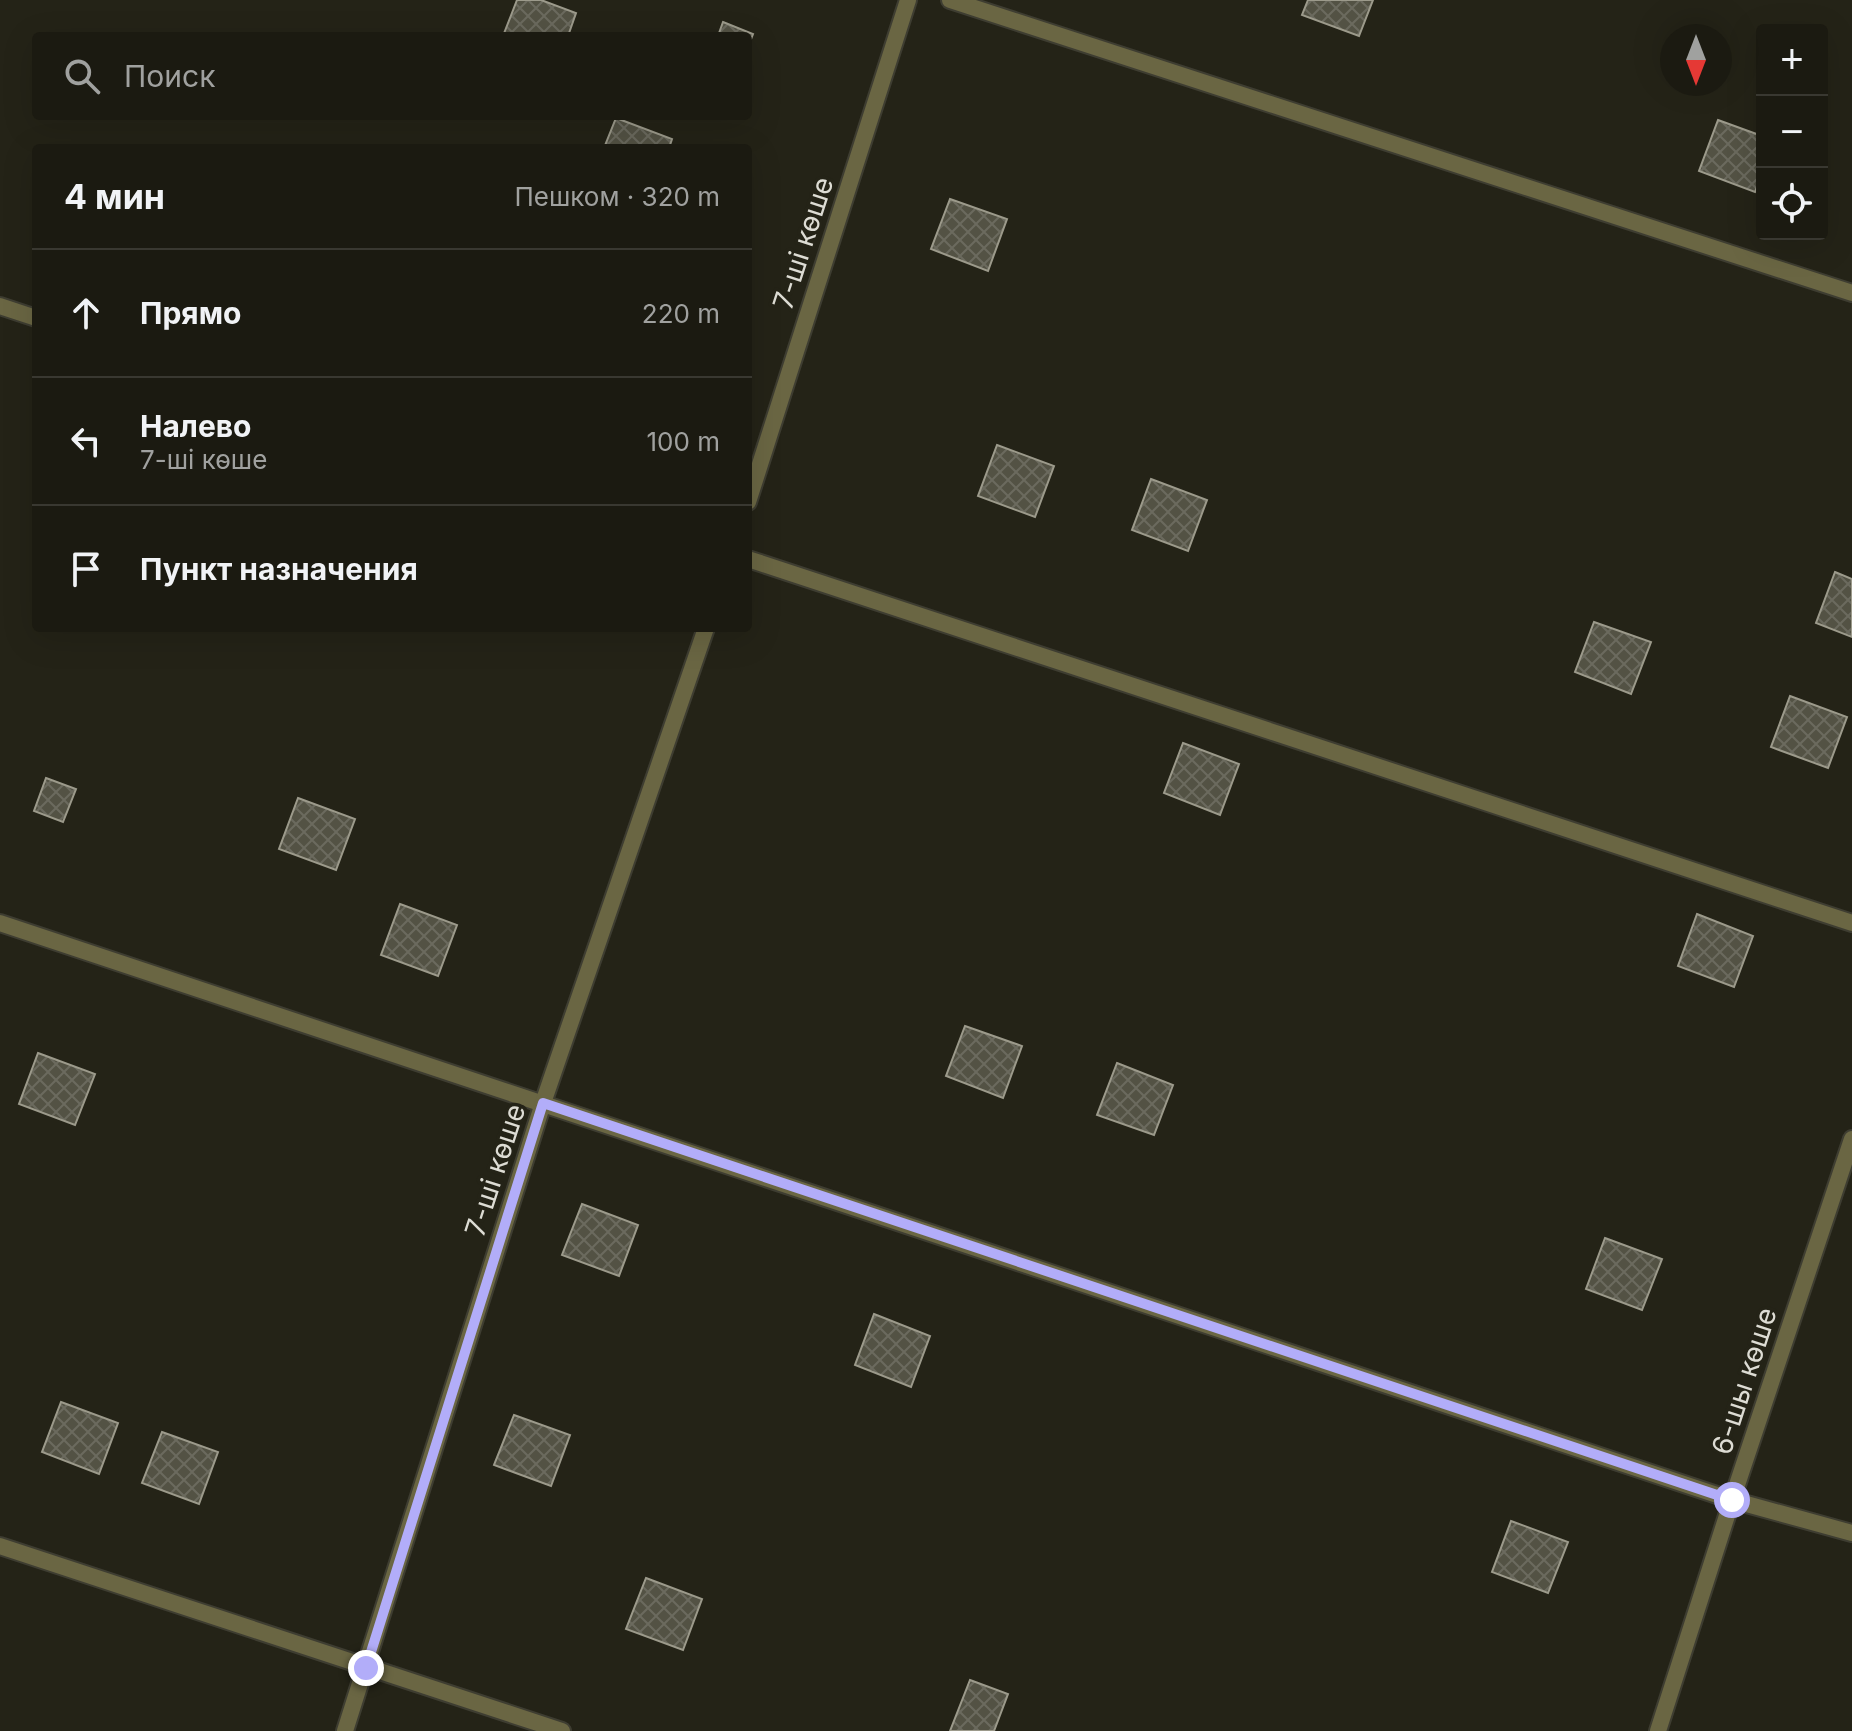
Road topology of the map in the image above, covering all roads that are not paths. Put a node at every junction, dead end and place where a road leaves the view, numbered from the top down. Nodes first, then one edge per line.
1 (908, 0) edge
2 (950, 0) edge
3 (1852, 293) edge
4 (0, 306) edge
5 (32, 317) edge
6 (752, 489) edge
7 (752, 560) edge
8 (705, 632) edge
9 (0, 923) edge
10 (1852, 923) edge
11 (543, 1103) junction
12 (1852, 1139) edge
13 (1732, 1500) junction
14 (1852, 1533) edge
15 (0, 1546) edge
16 (366, 1668) junction
17 (345, 1731) edge
18 (562, 1731) edge
19 (1658, 1731) edge

1 - 6 lane, 7-ші көше
2 - 3 lane
4 - 5 lane
7 - 10 lane
8 - 11 lane, 7-ші көше
9 - 11 lane
11 - 13 lane
11 - 16 lane, 7-ші көше
12 - 13 lane, 6-шы көше
13 - 14 lane
13 - 19 lane, 6-шы көше
15 - 16 lane
16 - 17 lane, 7-ші көше
16 - 18 lane

